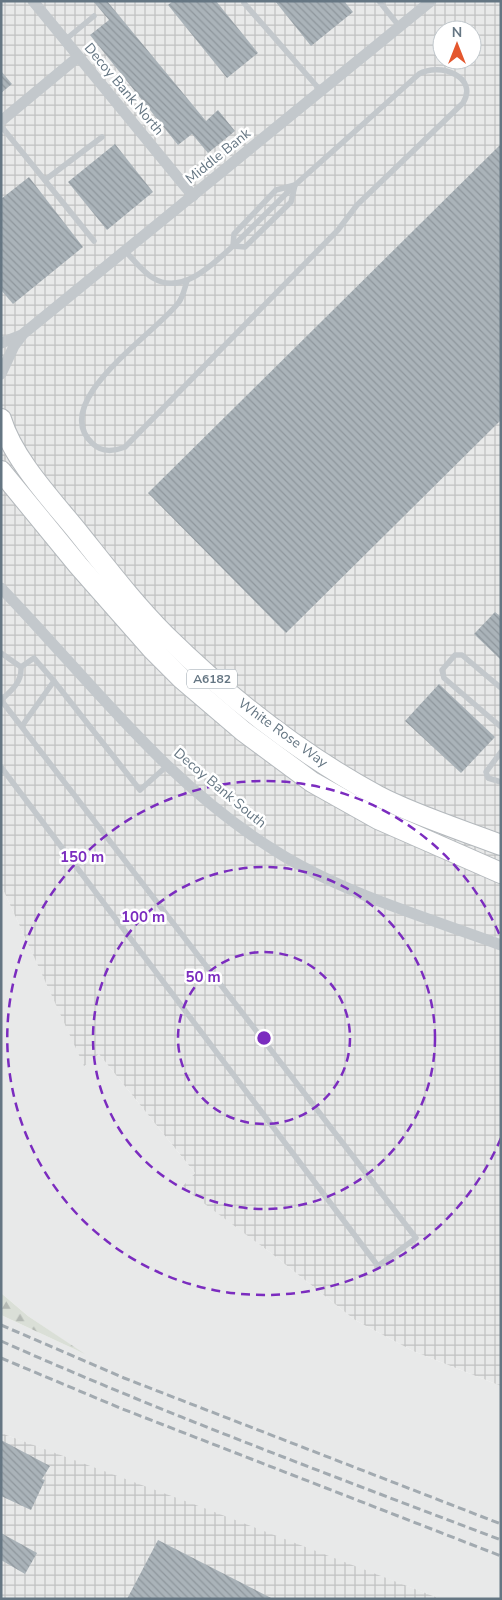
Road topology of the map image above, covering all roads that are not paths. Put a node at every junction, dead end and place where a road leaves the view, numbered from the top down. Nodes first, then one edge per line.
1 (32, 1) edge
2 (379, 1) edge
3 (431, 1) edge
4 (244, 3) dead end
5 (94, 16) dead end
6 (399, 26) junction
7 (65, 40) junction
8 (78, 57) junction
9 (321, 91) junction
10 (1, 121) edge
11 (1, 126) edge
12 (102, 137) dead end
13 (45, 180) junction
14 (295, 185) junction
15 (193, 196) junction
16 (94, 242) dead end
17 (233, 246) junction
18 (125, 251) junction
19 (187, 281) junction
20 (23, 334) junction
21 (1, 343) edge
22 (1, 374) edge
23 (1, 419) edge
24 (1, 471) edge
25 (1, 588) edge
26 (1, 653) edge
27 (21, 666) junction
28 (54, 681) junction
29 (501, 688) edge
30 (1, 700) edge
31 (22, 726) junction
32 (501, 727) edge
33 (501, 752) edge
34 (168, 765) junction
35 (1, 766) edge
36 (501, 782) edge
37 (501, 845) edge
38 (501, 873) edge
39 (501, 946) edge

1 - 7 street, Decoy Bank North
2 - 6 lane
3 - 6 street, Middle Bank
4 - 9 lane
5 - 7 lane
6 - 9 street, Middle Bank
7 - 8 street, Decoy Bank North
8 - 10 street
8 - 15 street, Decoy Bank North
9 - 15 street, Middle Bank
11 - 13 lane
12 - 13 lane
13 - 16 lane
14 - 17 lane
14 - 17 lane
14 - 19 lane
15 - 18 street, Middle Bank
17 - 19 lane
18 - 19 lane
18 - 20 street, Middle Bank
20 - 21 street, Middle Bank
20 - 22 street, Middle Bank
23 - 37 highway, White Rose Way / A6182
24 - 38 highway, White Rose Way / A6182
25 - 34 street, Decoy Bank South
26 - 27 lane
27 - 28 lane
27 - 30 lane
28 - 31 lane
28 - 34 lane
29 - 32 lane
30 - 31 lane
31 - 35 lane
33 - 36 lane
34 - 39 street, Decoy Bank South

